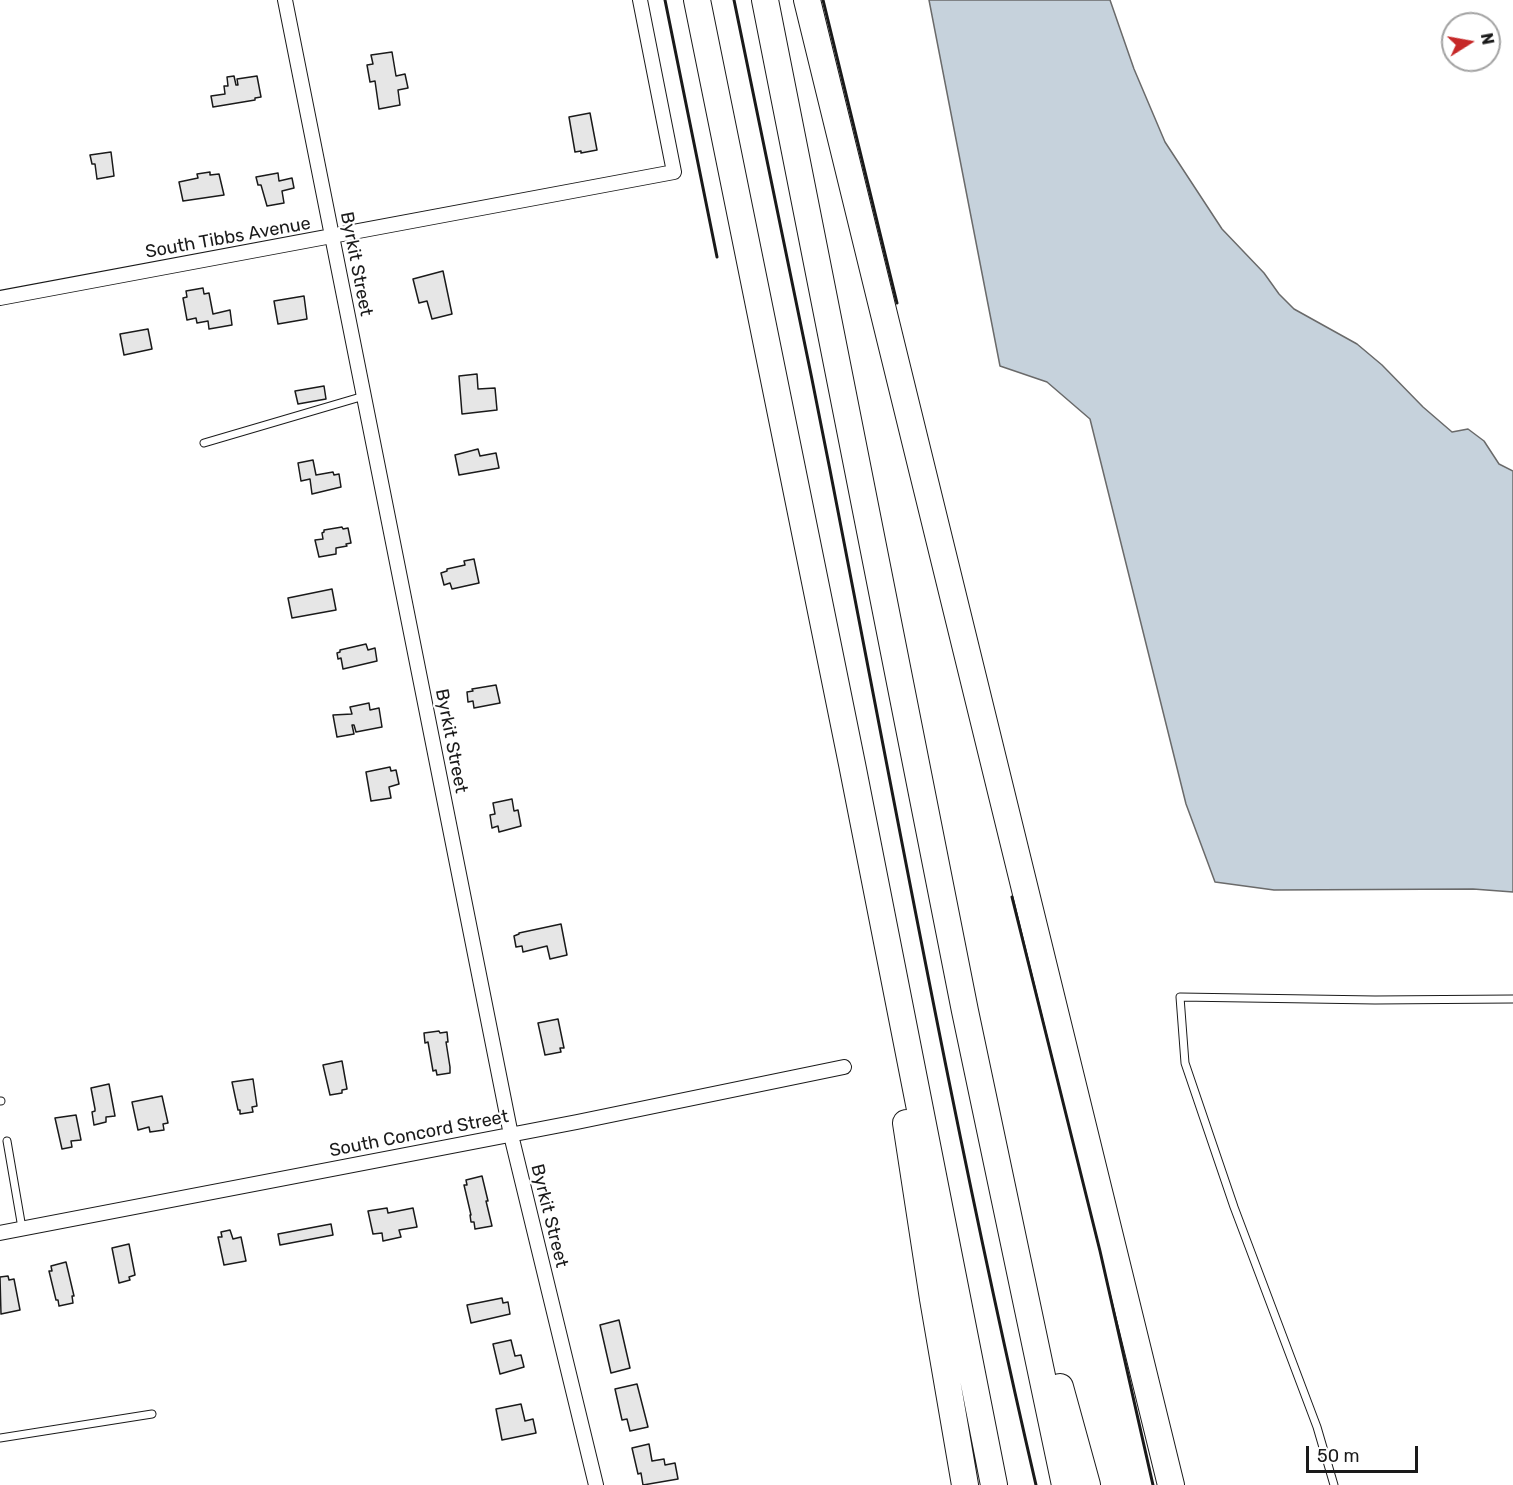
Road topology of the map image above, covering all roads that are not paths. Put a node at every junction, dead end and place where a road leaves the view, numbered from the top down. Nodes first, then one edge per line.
1 (285, 0) edge
2 (640, 0) edge
3 (697, 0) edge
4 (765, 0) edge
5 (807, 0) edge
6 (333, 237) junction
7 (0, 298) edge
8 (364, 396) junction
9 (204, 443) dead end
10 (852, 764) junction
11 (1513, 999) edge
12 (844, 1067) dead end
13 (987, 1120) junction
14 (511, 1135) junction
15 (7, 1141) dead end
16 (22, 1228) junction
17 (0, 1233) edge
18 (152, 1414) dead end
19 (0, 1438) edge
20 (596, 1485) edge
21 (965, 1485) edge
22 (994, 1485) edge
23 (1065, 1485) edge
24 (1087, 1485) edge
25 (1171, 1485) edge
26 (1334, 1485) edge

1 - 6 street, Byrkit Street
2 - 6 street, South Tibbs Avenue
3 - 10 highway
4 - 13 highway
5 - 25 highway
6 - 7 street, South Tibbs Avenue
6 - 8 street, Byrkit Street
8 - 9 lane
8 - 14 street, Byrkit Street
10 - 21 highway
10 - 22 highway
11 - 26 lane
12 - 14 street, South Concord Street
13 - 23 highway
13 - 24 highway
14 - 16 street, South Concord Street
14 - 20 street, Byrkit Street
15 - 16 lane
16 - 17 street, South Concord Street
18 - 19 lane

